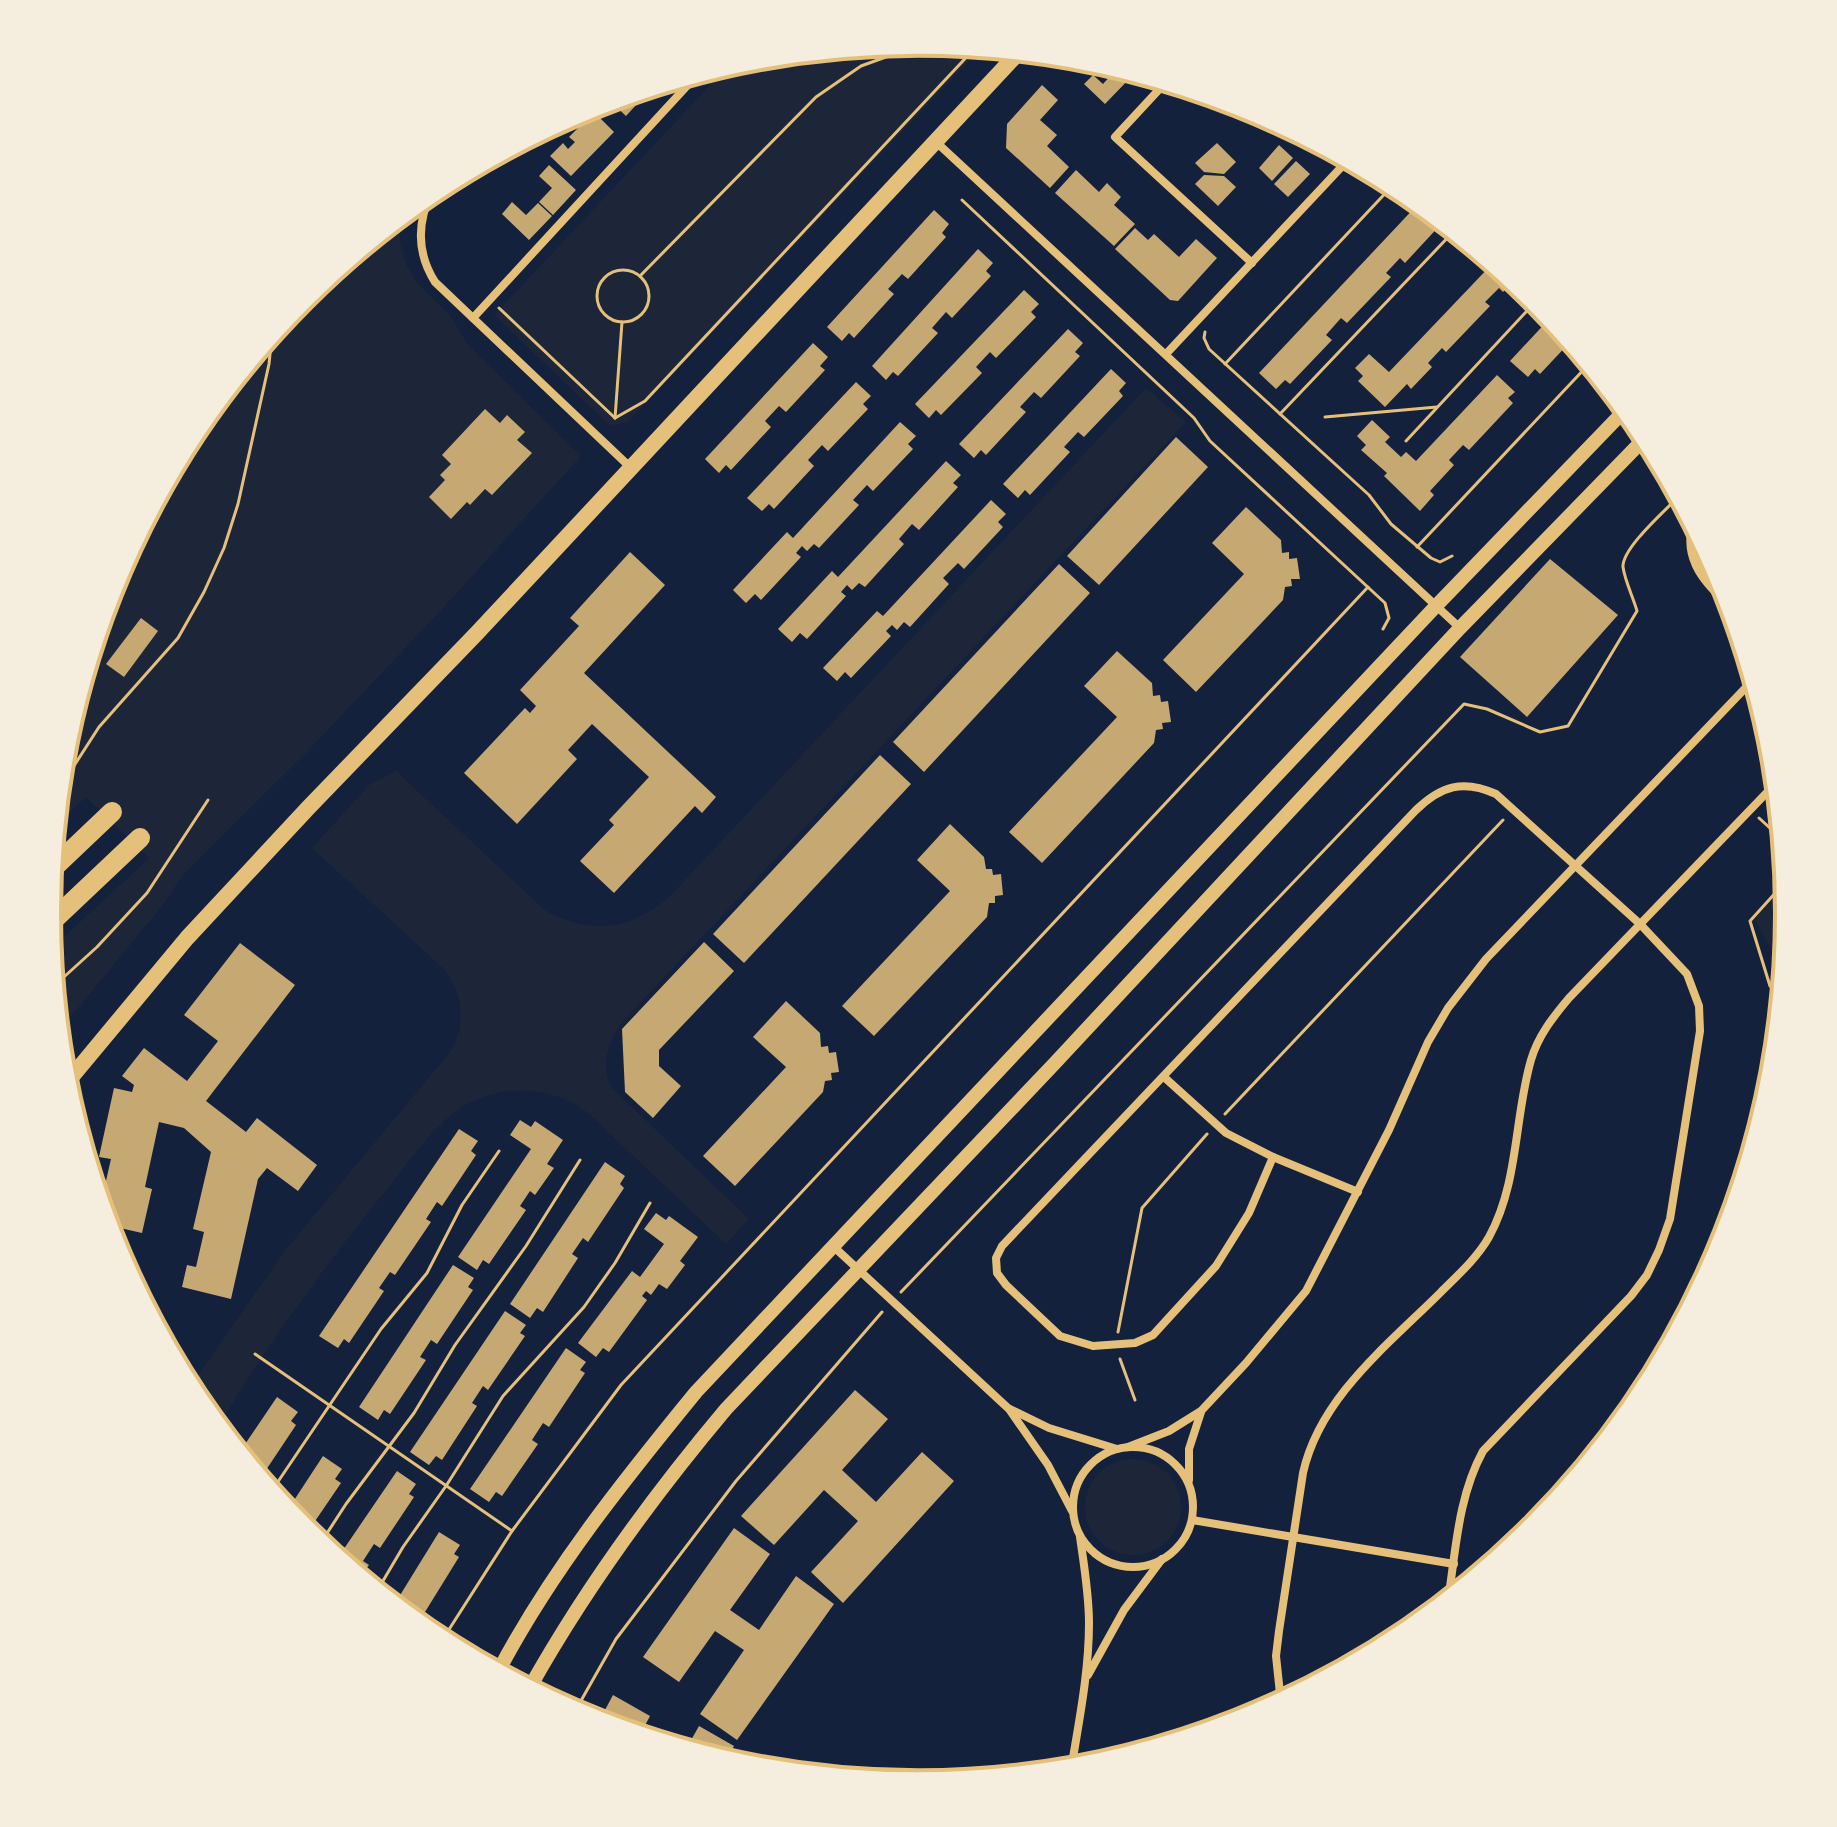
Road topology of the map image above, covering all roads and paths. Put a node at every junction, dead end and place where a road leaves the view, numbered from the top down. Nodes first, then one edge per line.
1 (885, 57) edge
2 (966, 58) edge
3 (1010, 61) edge
4 (684, 89) edge
5 (1158, 91) edge
6 (934, 140) junction
7 (1341, 168) edge
8 (1384, 194) edge
9 (962, 200) dead end
10 (423, 214) edge
11 (1447, 238) edge
12 (1252, 263) junction
13 (640, 276) junction
14 (499, 308) dead end
15 (1528, 310) edge
16 (473, 318) junction
17 (622, 322) junction
18 (1208, 326) dead end
19 (270, 353) edge
20 (1166, 354) junction
21 (1225, 364) junction
22 (1582, 371) edge
23 (1437, 407) junction
24 (1280, 414) junction
25 (1325, 417) dead end
26 (615, 418) junction
27 (1618, 418) edge
28 (1406, 441) dead end
29 (1637, 446) edge
30 (626, 464) junction
31 (1671, 504) edge
32 (1690, 539) edge
33 (1417, 547) junction
34 (1452, 556) dead end
35 (1711, 586) edge
36 (1368, 587) junction
37 (1436, 606) junction
38 (1460, 628) junction
39 (1383, 629) dead end
40 (1746, 688) edge
41 (74, 766) edge
42 (1767, 792) edge
43 (208, 800) dead end
44 (1513, 809) junction
45 (1750, 810) junction
46 (112, 812) dead end
47 (1772, 830) edge
48 (140, 838) dead end
49 (63, 859) edge
50 (1574, 866) junction
51 (1775, 893) edge
52 (61, 913) edge
53 (1640, 924) junction
54 (64, 977) edge
55 (1772, 988) edge
56 (74, 1063) edge
57 (76, 1072) edge
58 (1164, 1077) junction
59 (1215, 1125) junction
60 (499, 1151) dead end
61 (1273, 1157) junction
62 (580, 1160) dead end
63 (1358, 1192) junction
64 (650, 1203) dead end
65 (834, 1247) junction
66 (859, 1270) junction
67 (892, 1301) junction
68 (1116, 1346) junction
69 (255, 1354) dead end
70 (1135, 1400) dead end
71 (330, 1406) junction
72 (1009, 1409) junction
73 (1201, 1411) junction
74 (389, 1447) junction
75 (1123, 1448) junction
76 (277, 1483) edge
77 (1189, 1484) junction
78 (446, 1486) junction
79 (1073, 1513) junction
80 (1192, 1520) junction
81 (512, 1531) junction
82 (1079, 1532) junction
83 (327, 1534) edge
84 (1293, 1537) junction
85 (1163, 1559) junction
86 (1454, 1564) junction
87 (382, 1582) edge
88 (1450, 1586) edge
89 (449, 1630) edge
90 (503, 1663) edge
91 (534, 1680) edge
92 (1085, 1680) junction
93 (1280, 1691) edge
94 (580, 1702) edge
95 (1073, 1757) edge

1 - 13 path
2 - 26 path
3 - 6 main road
4 - 16 street
5 - 12 street
6 - 20 street
6 - 30 main road
7 - 12 street
8 - 21 path
9 - 36 path
10 - 16 street
11 - 24 path
12 - 20 street
13 - 17 path
13 - 17 path
14 - 26 path
15 - 23 path
16 - 30 street
17 - 26 path
18 - 21 path
19 - 41 path
20 - 37 street
21 - 24 path
22 - 33 path
23 - 25 path
23 - 28 path
24 - 33 path
27 - 37 street
29 - 38 street
30 - 56 main road
30 - 57 main road
31 - 67 path
32 - 35 street
33 - 34 path
36 - 39 path
36 - 81 path
37 - 38 street
37 - 65 street
38 - 66 street
40 - 50 street
42 - 45 street
43 - 54 path
44 - 50 street
44 - 58 street
44 - 59 path
45 - 47 path
45 - 53 street
46 - 49 highway
48 - 52 highway
50 - 53 street
50 - 63 street
51 - 55 path
53 - 84 street
53 - 86 street
58 - 59 street
58 - 68 street
59 - 61 street
59 - 68 path
60 - 71 path
61 - 63 street
61 - 68 street
62 - 74 path
63 - 73 street
64 - 78 path
65 - 66 street
65 - 90 street
66 - 67 street
66 - 91 street
67 - 72 street
67 - 94 path
68 - 70 path
69 - 71 path
71 - 74 path
71 - 76 path
72 - 75 street
72 - 79 street
73 - 75 street
73 - 77 street
74 - 78 path
74 - 83 path
75 - 77 street
75 - 79 street
77 - 80 street
78 - 81 path
78 - 87 path
79 - 82 street
80 - 84 street
80 - 85 street
81 - 89 path
82 - 85 street
82 - 92 street
84 - 86 street
84 - 93 street
85 - 92 street
86 - 88 street
92 - 95 street

